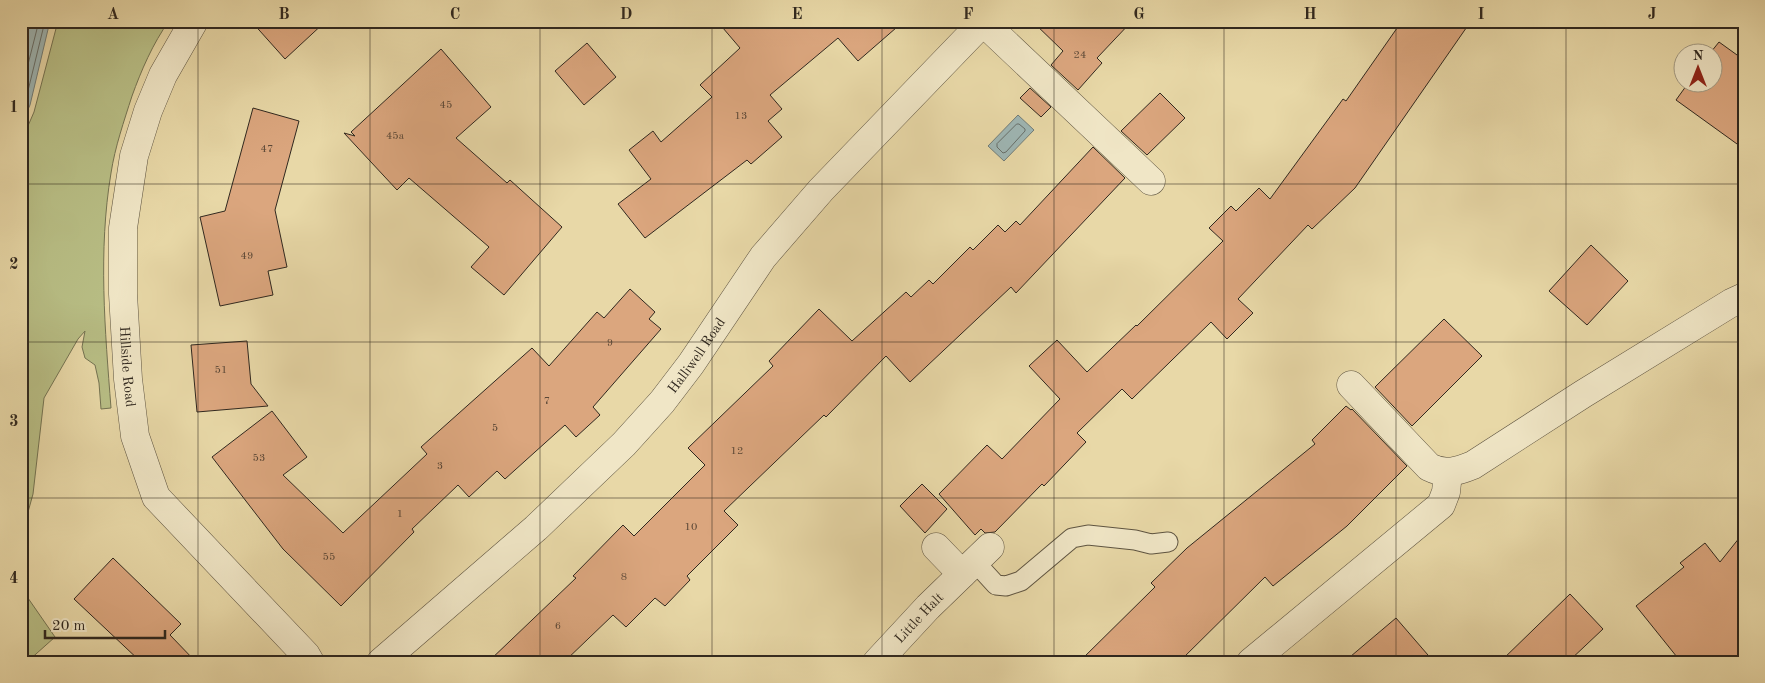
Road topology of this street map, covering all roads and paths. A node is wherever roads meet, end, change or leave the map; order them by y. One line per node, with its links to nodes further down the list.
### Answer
1 (194, 21): 10 (street, Hillside Road)
2 (983, 22): 3 (street); 11 (street, Halliwell Road)
3 (1151, 181)
4 (1744, 298): 6 (street)
5 (1351, 385): 6 (street)
6 (1448, 473): 13 (street)
7 (1168, 542): 9 (lane)
8 (936, 547): 9 (street)
9 (975, 561): 12 (street, Little Halt)
10 (310, 662)
11 (381, 662)
12 (877, 662)
13 (1251, 662)

